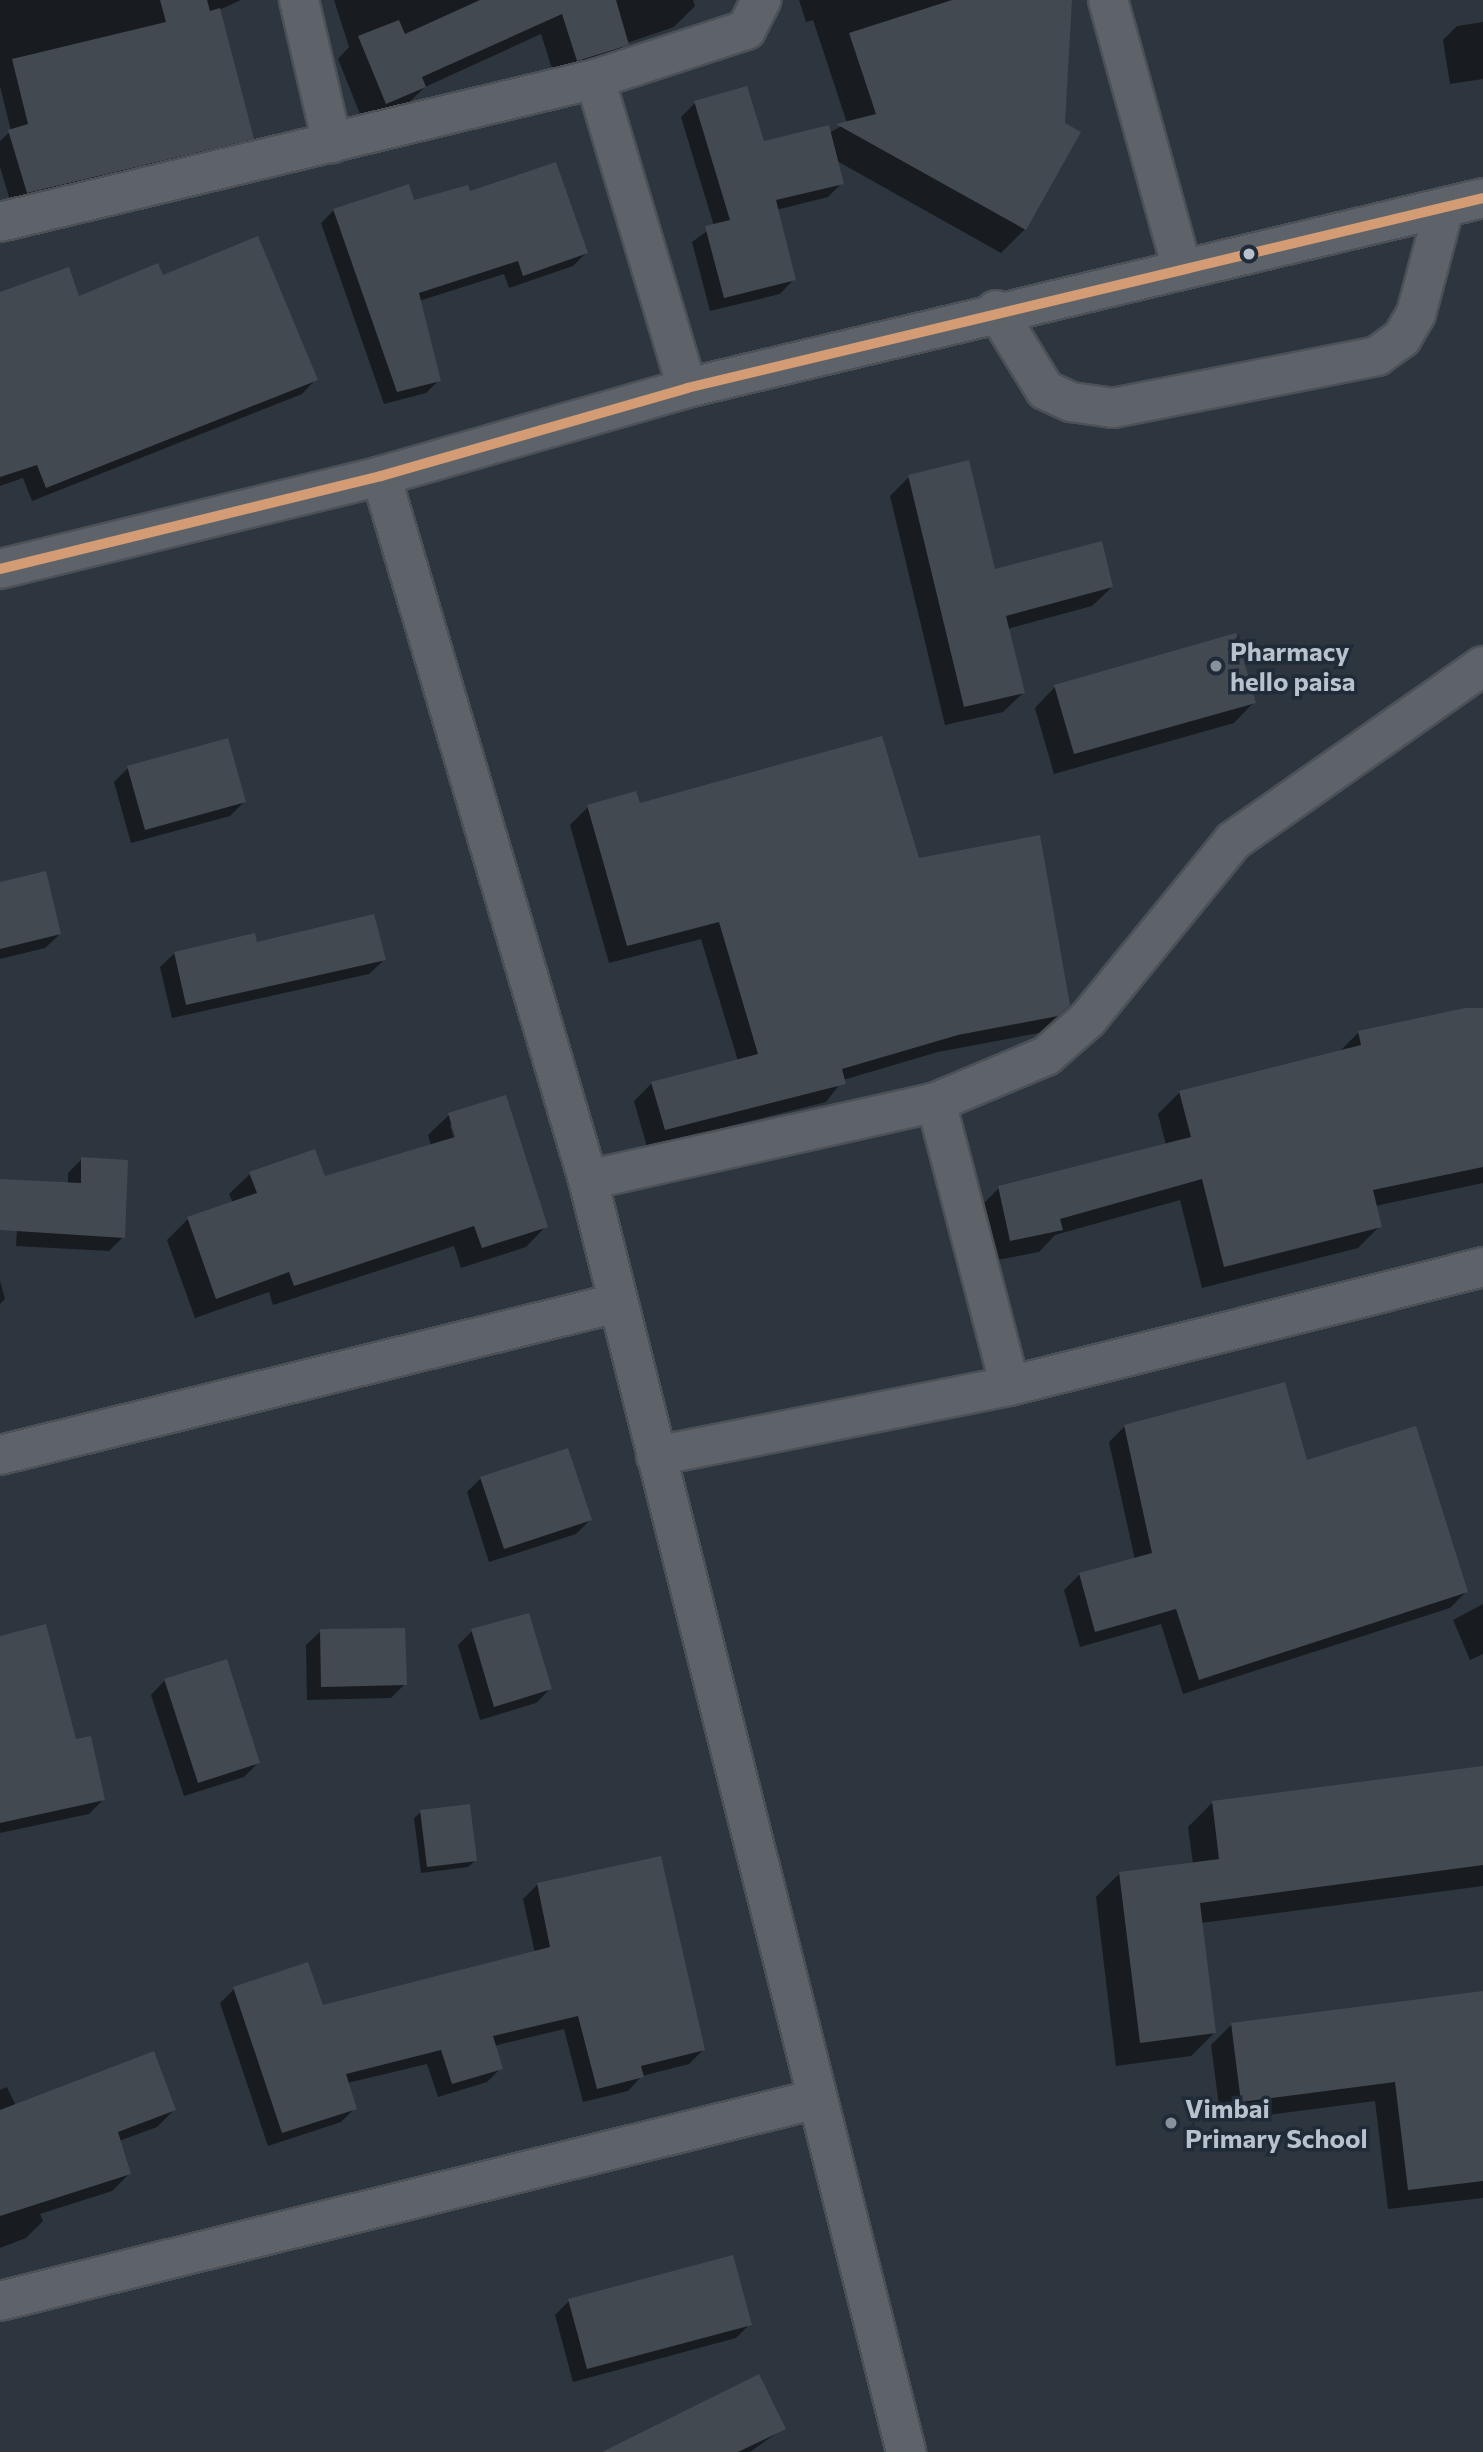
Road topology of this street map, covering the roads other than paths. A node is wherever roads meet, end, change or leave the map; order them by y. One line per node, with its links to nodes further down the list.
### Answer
1 (299, 0): 5 (street)
2 (761, 0): 4 (street)
3 (1108, 0): 9 (street)
4 (595, 79): 5 (street); 11 (street)
5 (331, 143): 8 (street)
6 (1483, 198): 7 (street)
7 (1444, 208): 9 (street); 10 (street)
8 (0, 222)
9 (1182, 268): 10 (street)
10 (996, 310): 11 (street)
11 (687, 388): 12 (street)
12 (381, 476): 13 (street); 16 (street)
13 (0, 569)
14 (1483, 666): 15 (street)
15 (936, 1102): 16 (street); 19 (street)
16 (588, 1180): 18 (street)
17 (1483, 1267): 19 (street)
18 (617, 1303): 20 (street); 21 (street)
19 (1010, 1387): 21 (street)
20 (0, 1455)
21 (656, 1456): 22 (street)
22 (813, 2100): 23 (street); 24 (street)
23 (0, 2301)
24 (906, 2452)

